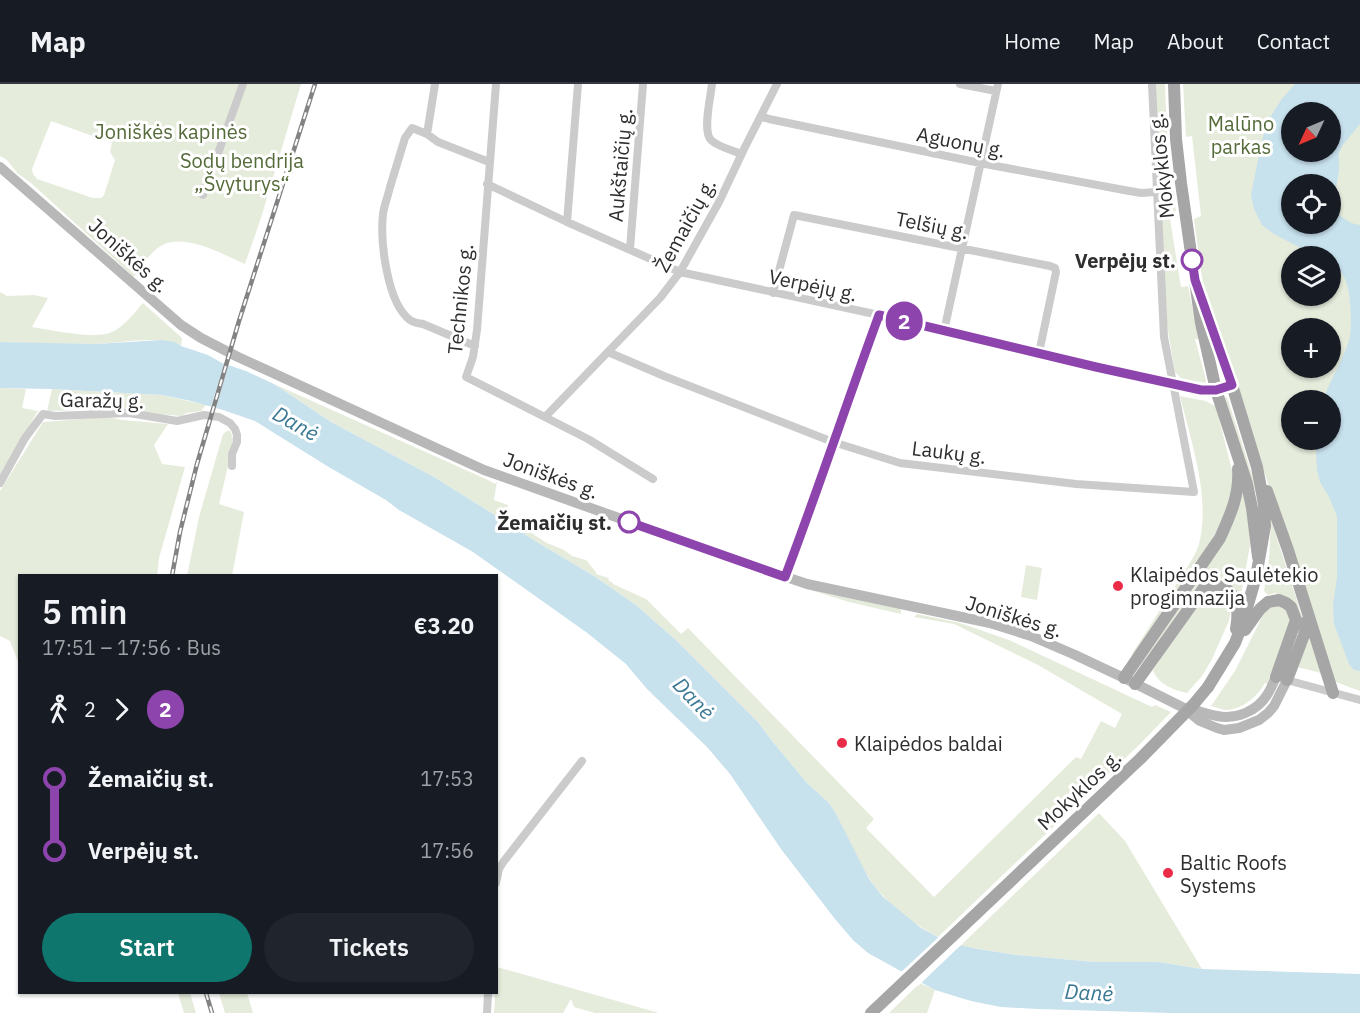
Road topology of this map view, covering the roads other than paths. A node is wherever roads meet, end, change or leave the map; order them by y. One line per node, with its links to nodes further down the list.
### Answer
1 (243, 84): 20 (street)
2 (435, 84): 13 (street)
3 (496, 84): 15 (street, Technikos g.)
4 (578, 84): 21 (street)
5 (643, 84): 23 (street, Aukštaičių g.)
6 (712, 84): 14 (street)
7 (777, 84): 12 (street, Žemaičių g.)
8 (960, 84): 11 (street)
9 (1152, 84): 19 (street)
10 (1174, 84): 25 (main road, Mokyklos g.)
11 (997, 87): 16 (street)
12 (760, 116): 14 (street, Žemaičių g.); 16 (street, Aguonų g.)
13 (427, 134): 15 (street); 29 (street)
14 (741, 154): 24 (street, Žemaičių g.)
15 (489, 162): 18 (street, Technikos g.)
16 (980, 163): 19 (street, Aguonų g.); 22 (street)
17 (0, 167): 43 (main road, Joniškės g.)
18 (488, 184): 21 (street, Verpėjų g.); 29 (street, Technikos g.)
19 (1156, 192): 32 (street)
20 (203, 195)
21 (567, 222): 23 (street, Verpėjų g.)
22 (963, 248): 26 (street, Telšių g.); 28 (street); 31 (street, Telšių g.)
23 (630, 249): 24 (street, Verpėjų g.)
24 (680, 272): 26 (street, Verpėjų g.); 30 (street, Žemaičių g.)
25 (1195, 280): 33 (main road, Mokyklos g.); 34 (main road, Mokyklos g.)
26 (773, 293): 27 (street, Verpėjų g.)
27 (879, 315): 28 (street, Verpėjų g.); 36 (street)
28 (944, 331): 31 (street, Verpėjų g.)
29 (475, 346): 35 (street, Technikos g.)
30 (608, 352): 35 (street, Žemaičių g.); 36 (street, Laukų g.)
31 (1039, 353): 32 (street, Verpėjų g.)
32 (1173, 383): 34 (street, Verpėjų g.); 36 (street, Laukų g.)
33 (1232, 385): 34 (main road); 39 (main road, Mokyklos g.)
34 (1216, 390): 37 (main road, Mokyklos g.)
35 (546, 416): 40 (street, Technikos g.)
36 (833, 442): 43 (street)
37 (1238, 456): 42 (main road, Mokyklos g.); 47 (main road)
38 (232, 466): 41 (street, Garažų g.)
39 (1257, 466): 42 (main road, Mokyklos g.); 44 (main road)
40 (652, 479)
41 (0, 483)
42 (1258, 557): 45 (main road, Mokyklos g.)
43 (785, 577): 47 (main road, Joniškės g.)
44 (1308, 618): 46 (main road); 48 (main road)
45 (1235, 643): 46 (main road); 47 (main road); 54 (main road, Mokyklos g., bridge)
46 (1281, 679): 47 (main road, Joniškės g.); 48 (street)
47 (1130, 681)
48 (1333, 693): 49 (street)
49 (1360, 700)
50 (582, 761): 51 (street)
51 (498, 874)
52 (488, 994): 53 (street)
53 (487, 1013)
54 (871, 1013)

